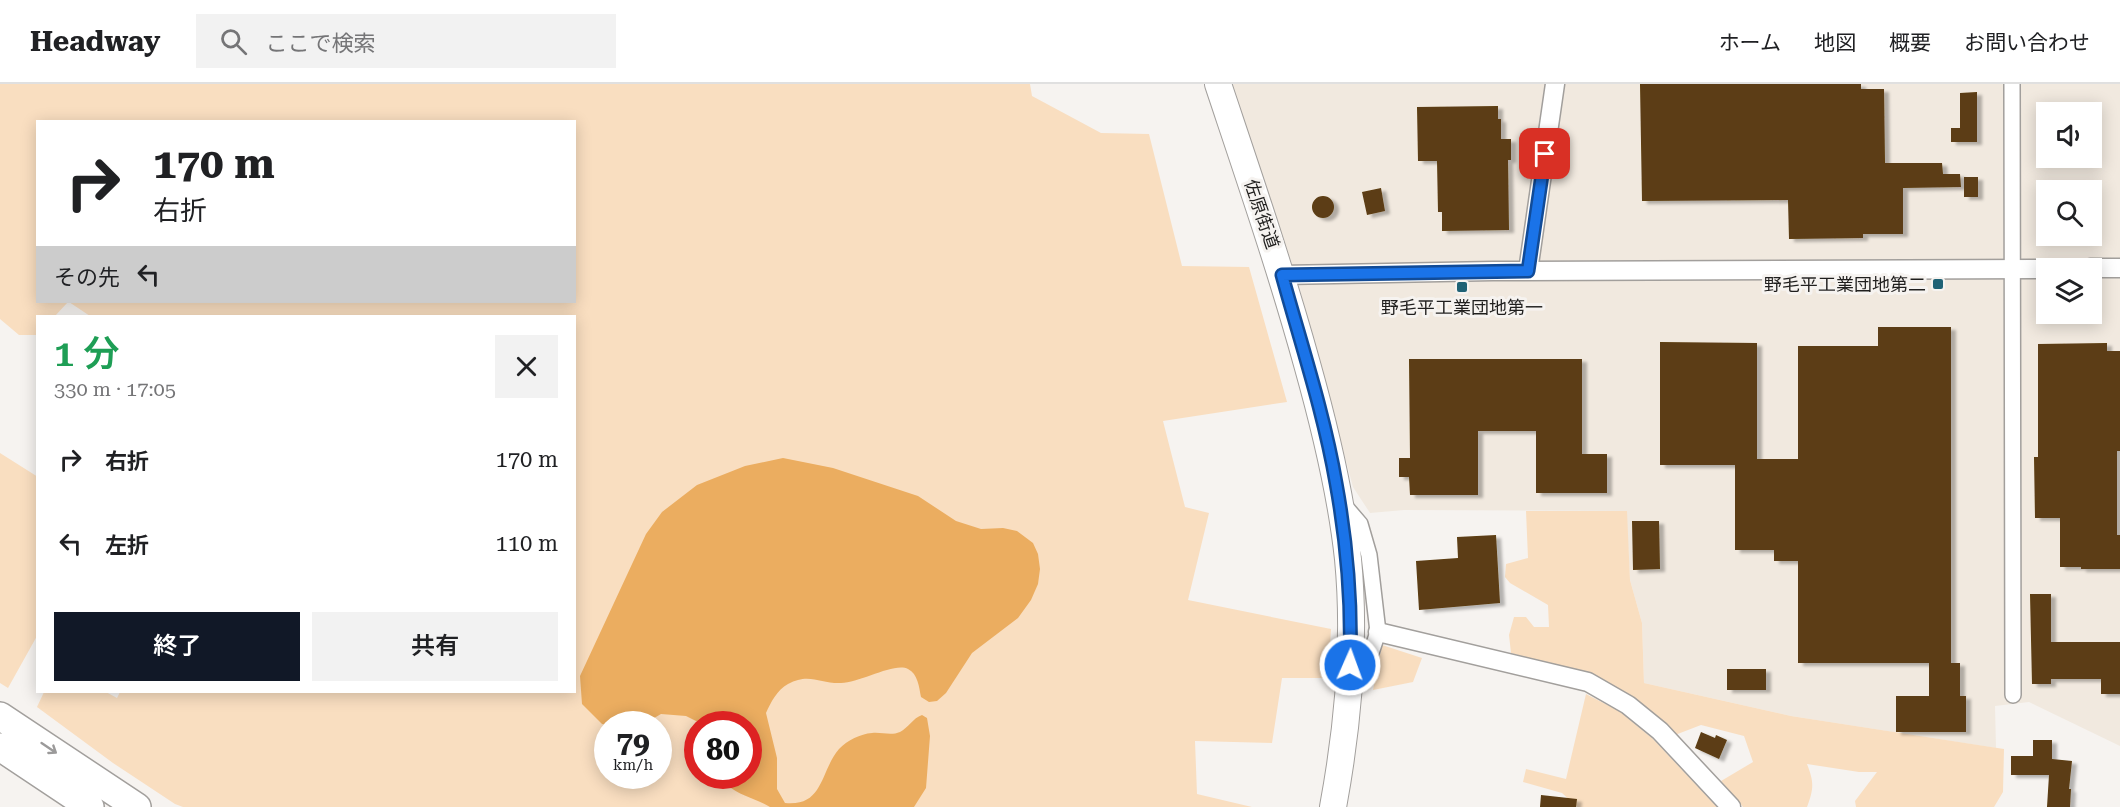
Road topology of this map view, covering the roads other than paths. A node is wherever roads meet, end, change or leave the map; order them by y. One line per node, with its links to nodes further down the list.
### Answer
1 (1218, 84): 9 (highway, 佐原街道)
2 (1555, 84): 8 (street)
3 (2012, 84): 6 (street)
4 (2102, 268): 5 (street)
5 (2120, 268)
6 (2013, 269): 7 (street); 8 (street); 13 (street)
7 (2036, 269)
8 (1528, 271): 9 (street)
9 (1282, 275): 10 (highway, 佐原街道)
10 (1338, 499): 11 (street); 12 (highway, 佐原街道)
11 (1378, 632): 12 (street); 19 (street)
12 (1350, 682): 18 (highway, 佐原街道)
13 (2013, 695)
14 (0, 716): 17 (highway, one-way to 17)
15 (0, 747): 16 (highway)
16 (90, 807)
17 (137, 807)
18 (1333, 807)
19 (1731, 807)

